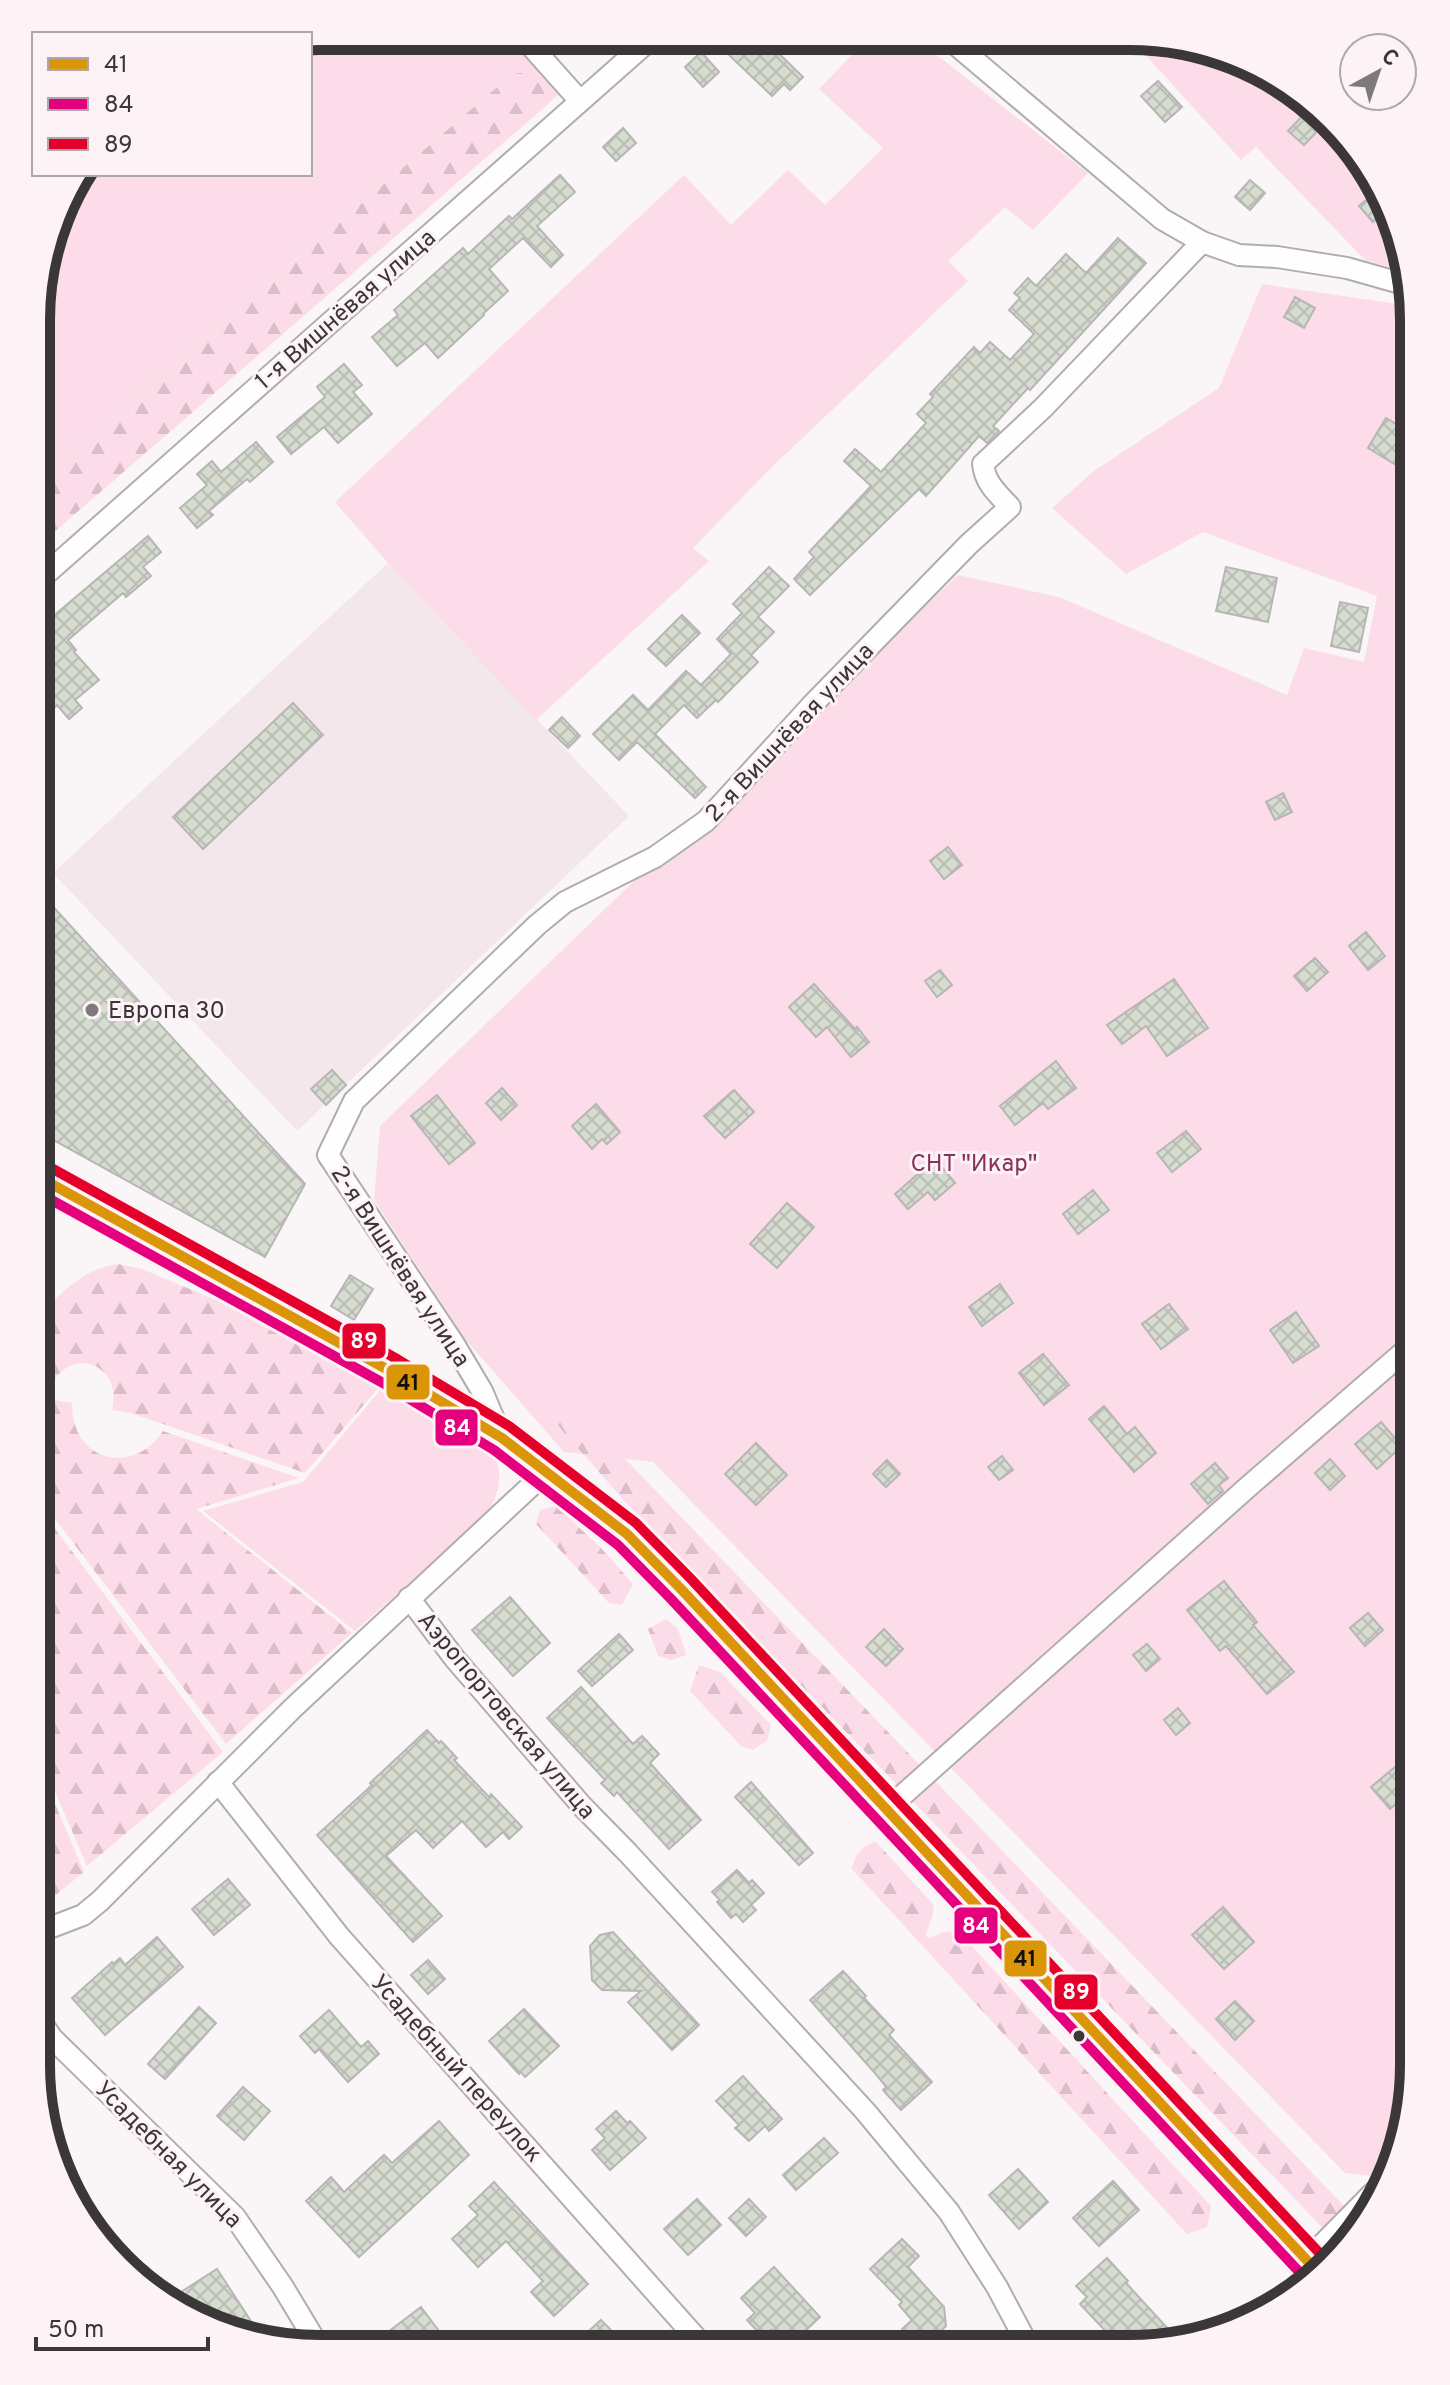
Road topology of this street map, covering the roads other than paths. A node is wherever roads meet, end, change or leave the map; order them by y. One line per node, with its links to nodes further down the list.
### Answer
1 (535, 50): 4 (street)
2 (638, 50): 4 (street, 1-я Вишнёвая улица)
3 (962, 50): 5 (street)
4 (580, 101): 7 (street, 1-я Вишнёвая улица)
5 (1202, 242): 6 (street); 10 (street, 2-я Вишнёвая улица)
6 (1397, 282)
7 (50, 570)
8 (50, 1183): 10 (street)
9 (1399, 1356): 14 (street)
10 (502, 1438): 11 (street)
11 (547, 1471): 12 (street); 14 (street)
12 (409, 1598): 13 (street); 21 (street, Аэропортовская улица)
13 (218, 1782): 15 (street); 20 (street, Усадебный переулок)
14 (886, 1810): 18 (street)
15 (50, 1928)
16 (50, 2035): 19 (street, Усадебная улица)
17 (1354, 2215): 18 (street)
18 (1311, 2264)
19 (312, 2335)
20 (693, 2335)
21 (1023, 2335)

